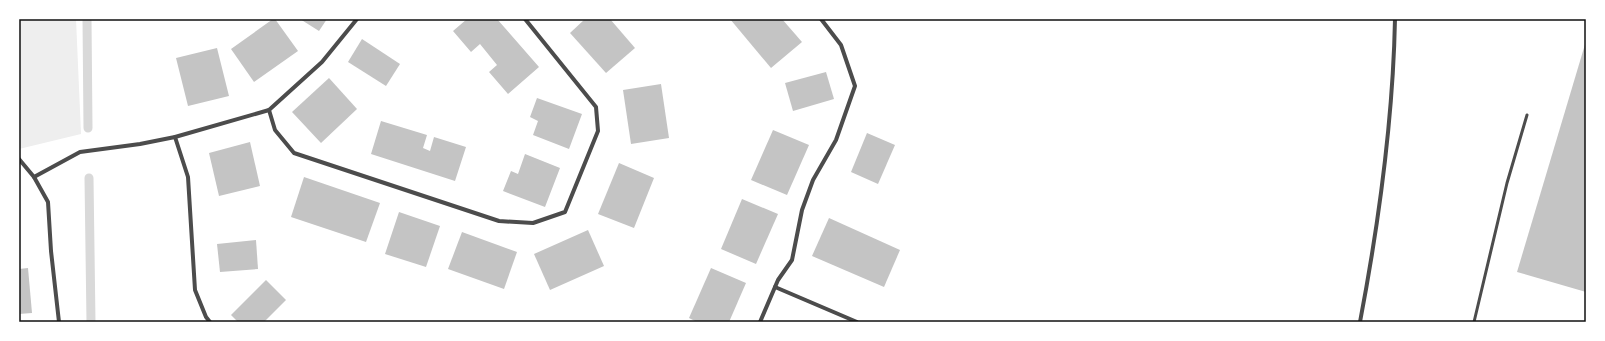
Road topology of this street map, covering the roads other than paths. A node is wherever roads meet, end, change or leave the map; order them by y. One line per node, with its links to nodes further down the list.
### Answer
1 (357, 19): 5 (street)
2 (525, 19): 5 (street)
3 (821, 19): 10 (street)
4 (1395, 19): 15 (street)
5 (269, 110): 7 (street)
6 (1528, 115): 16 (lane)
7 (175, 137): 9 (street); 12 (street)
8 (19, 159): 9 (street)
9 (34, 177): 11 (street)
10 (775, 286): 13 (street); 14 (street)
11 (59, 322)
12 (210, 322)
13 (760, 322)
14 (857, 322)
15 (1360, 322)
16 (1474, 322)

